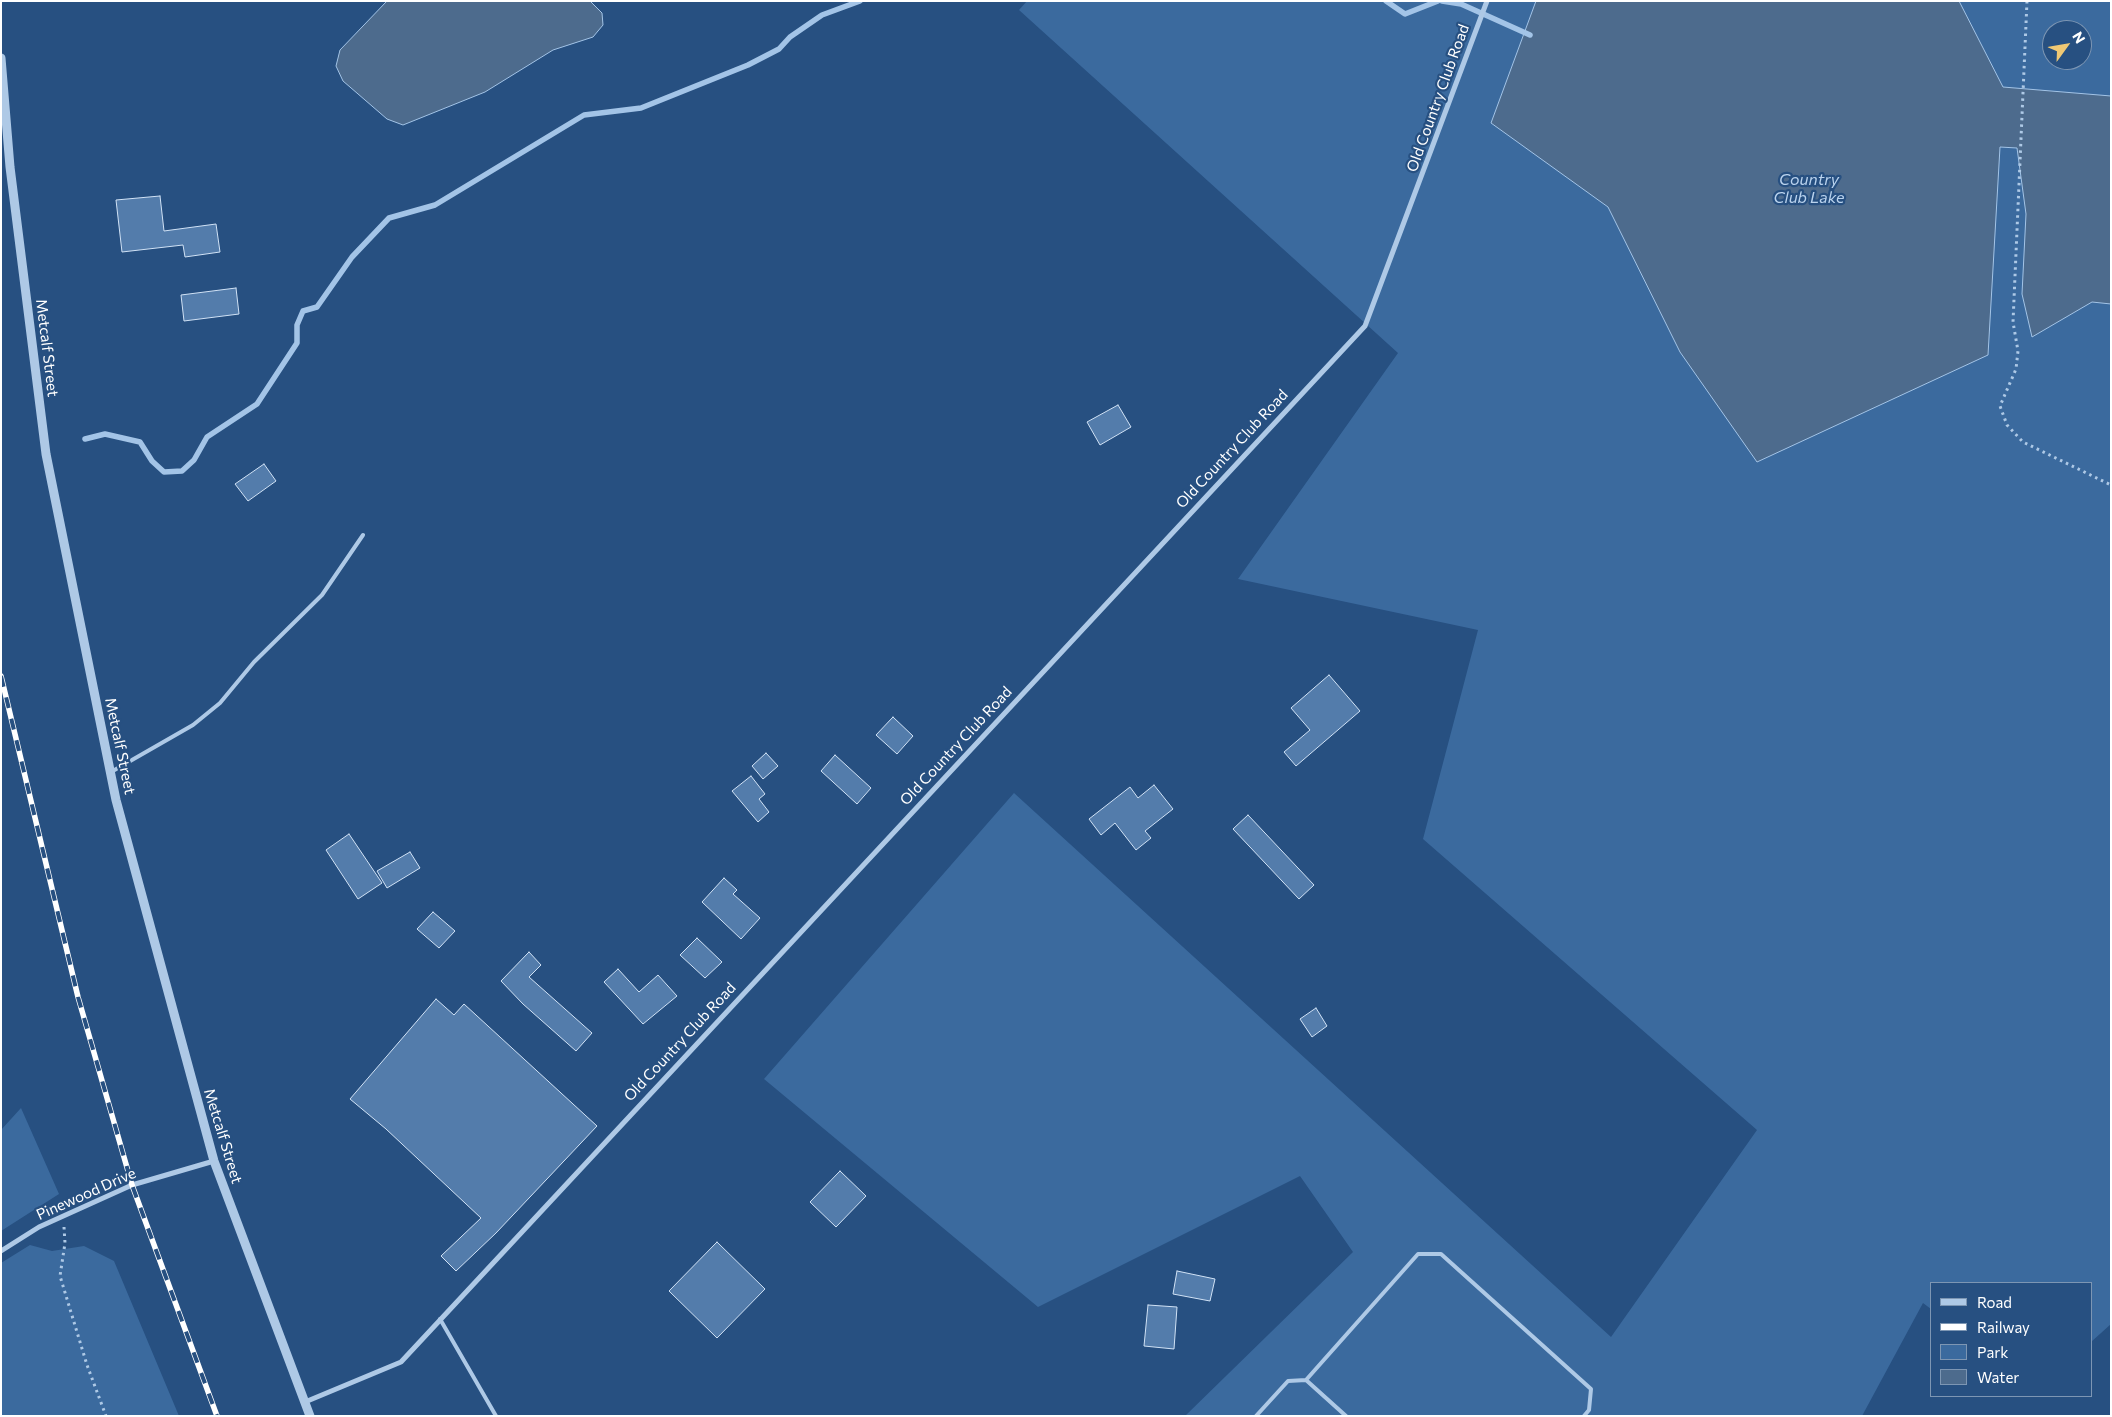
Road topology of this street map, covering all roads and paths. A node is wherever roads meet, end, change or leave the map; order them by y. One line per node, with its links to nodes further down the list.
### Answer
1 (2027, 1): 4 (path)
2 (1487, 2): 10 (street, Old Country Club Road)
3 (1, 58): 6 (street, Metcalf Street)
4 (2111, 485)
5 (363, 535): 6 (lane)
6 (111, 772): 7 (street, Metcalf Street)
7 (214, 1161): 8 (street, Pinewood Drive); 12 (street, Metcalf Street)
8 (63, 1216): 9 (street, Pinewood Drive); 13 (path)
9 (1, 1251)
10 (440, 1319): 12 (street, Old Country Club Road); 15 (lane)
11 (1306, 1380): 16 (lane); 17 (lane); 18 (lane)
12 (305, 1402): 14 (street, Metcalf Street)
13 (106, 1416)
14 (310, 1416)
15 (496, 1416)
16 (1256, 1416)
17 (1346, 1416)
18 (1584, 1416)

